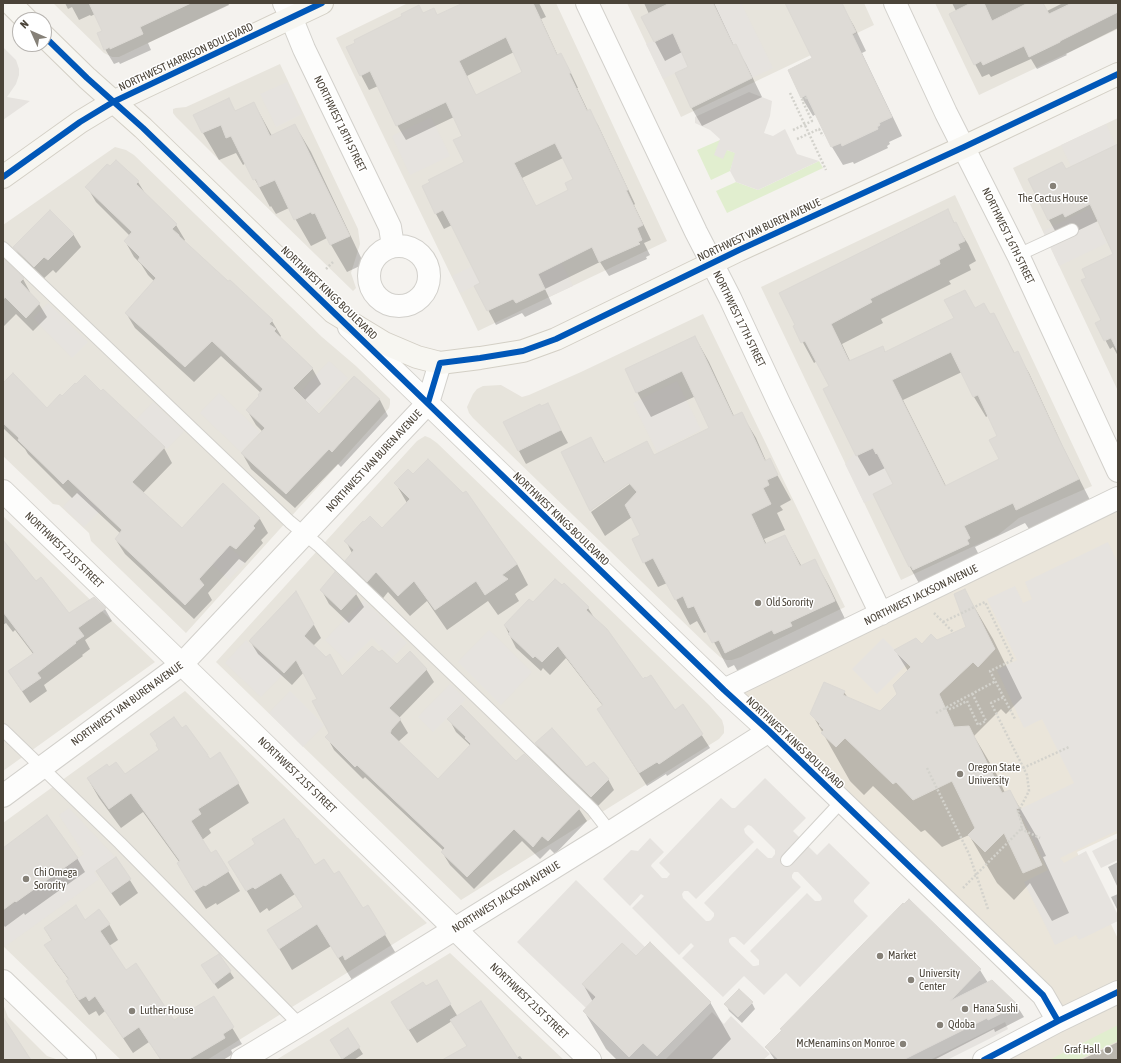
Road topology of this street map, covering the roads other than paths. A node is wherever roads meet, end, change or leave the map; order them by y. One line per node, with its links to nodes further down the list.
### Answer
1 (10, 3): 6 (main road)
2 (322, 3): 5 (main road, NORTHWEST HARRISON BOULEVARD)
3 (587, 3): 16 (street, NORTHWEST 17TH STREET)
4 (895, 3): 10 (street, NORTHWEST 16TH STREET)
5 (288, 10): 9 (main road, NORTHWEST HARRISON BOULEVARD); 13 (street, NORTHWEST 18TH STREET)
6 (19, 12)
7 (52, 44): 9 (main road, NORTHWEST KINGS BOULEVARD)
8 (1118, 74): 10 (main road, NORTHWEST VAN BUREN AVENUE)
9 (113, 102): 11 (main road, NORTHWEST HARRISON BOULEVARD); 17 (main road, NORTHWEST KINGS BOULEVARD)
10 (964, 147): 15 (street, NORTHWEST 16TH STREET); 16 (main road, NORTHWEST VAN BUREN AVENUE)
11 (3, 176)
12 (1072, 230): 15 (lane)
13 (393, 246)
14 (3, 248): 23 (lane)
15 (1018, 255): 20 (street, NORTHWEST 16TH STREET)
16 (712, 263): 18 (main road, NORTHWEST VAN BUREN AVENUE); 24 (street, NORTHWEST 17TH STREET)
17 (334, 312): 18 (main road, NORTHWEST KINGS BOULEVARD); 19 (street, NORTHWEST KINGS BOULEVARD)
18 (440, 363): 19 (street, NORTHWEST VAN BUREN AVENUE)
19 (428, 403): 23 (street, NORTHWEST VAN BUREN AVENUE); 26 (street, NORTHWEST KINGS BOULEVARD)
20 (1118, 471)
21 (3, 491): 25 (street, NORTHWEST 21ST STREET)
22 (1118, 498): 24 (street, NORTHWEST JACKSON AVENUE)
23 (305, 534): 25 (street, NORTHWEST VAN BUREN AVENUE); 32 (lane)
24 (880, 614): 26 (street, NORTHWEST JACKSON AVENUE)
25 (182, 664): 29 (street, NORTHWEST VAN BUREN AVENUE); 34 (street, NORTHWEST 21ST STREET)
26 (724, 690): 28 (street, NORTHWEST KINGS BOULEVARD)
27 (3, 730): 29 (lane)
28 (769, 731): 31 (street, NORTHWEST KINGS BOULEVARD); 32 (street, NORTHWEST JACKSON AVENUE)
29 (42, 767): 30 (street, NORTHWEST VAN BUREN AVENUE); 38 (lane)
30 (3, 796)
31 (842, 801): 33 (lane); 37 (street, NORTHWEST KINGS BOULEVARD)
32 (610, 832): 34 (street, NORTHWEST JACKSON AVENUE)
33 (787, 860)
34 (455, 929): 38 (street, NORTHWEST JACKSON AVENUE); 41 (street, NORTHWEST 21ST STREET)
35 (3, 981): 39 (street)
36 (1118, 992): 37 (street)
37 (1058, 1021): 42 (street)
38 (300, 1025): 40 (street, NORTHWEST JACKSON AVENUE)
39 (85, 1060)
40 (242, 1060)
41 (590, 1060)
42 (984, 1060)

